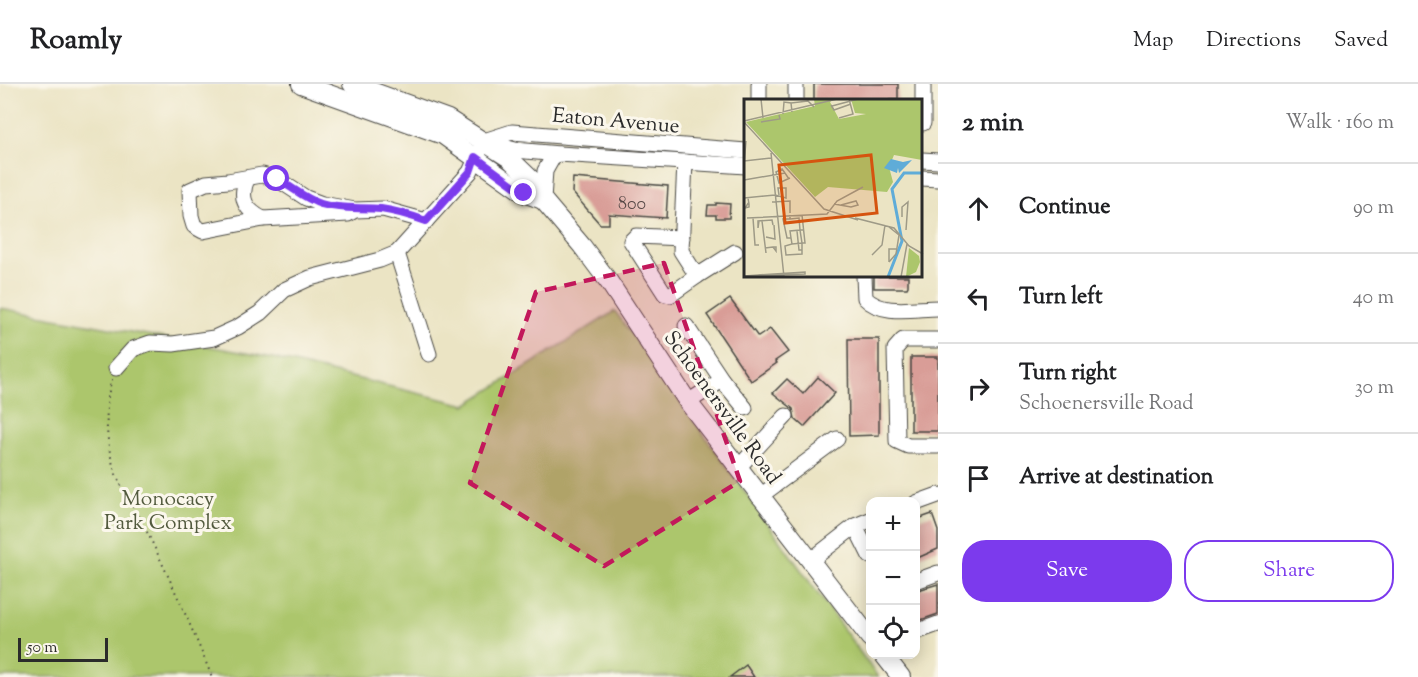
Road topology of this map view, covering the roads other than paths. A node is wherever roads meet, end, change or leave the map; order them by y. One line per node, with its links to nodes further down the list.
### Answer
1 (301, 84): 5 (main road, Schoenersville Road)
2 (352, 84): 6 (main road, Schoenersville Road)
3 (923, 84): 4 (street)
4 (928, 123)
5 (443, 135): 6 (street, Eaton Avenue); 9 (main road, Schoenersville Road)
6 (484, 141): 7 (street, Eaton Avenue); 8 (street, Eaton Avenue); 9 (street); 15 (main road, Schoenersville Road)
7 (744, 151)
8 (559, 154): 12 (street, Eaton Avenue); 15 (street)
9 (475, 157): 15 (main road, Schoenersville Road); 18 (street)
10 (923, 160): 11 (street)
11 (938, 161)
12 (686, 162): 13 (street, Eaton Avenue); 19 (street)
13 (744, 166)
14 (247, 179): 16 (street); 17 (street); 17 (street)
15 (543, 200): 30 (main road, Schoenersville Road)
16 (355, 210): 17 (street); 18 (street)
17 (263, 219)
18 (426, 221): 21 (street)
19 (682, 238): 22 (street); 22 (street)
20 (735, 252): 22 (street)
21 (397, 253): 27 (street); 28 (street)
22 (697, 276)
23 (864, 278): 24 (street)
24 (935, 308)
25 (686, 326): 29 (street)
26 (938, 340): 34 (street)
27 (429, 354)
28 (116, 368)
29 (722, 380): 30 (street); 31 (street)
30 (688, 402): 35 (main road, Schoenersville Road)
31 (745, 408)
32 (786, 416): 35 (street)
33 (837, 439): 37 (street)
34 (938, 446)
35 (738, 468): 37 (main road, Schoenersville Road)
36 (938, 495): 38 (street)
37 (759, 497): 42 (main road, Schoenersville Road)
38 (920, 501)
39 (866, 522): 40 (street)
40 (855, 526): 41 (street); 42 (street)
41 (868, 551)
42 (810, 561): 47 (main road, Schoenersville Road)
43 (938, 573): 44 (street)
44 (920, 579)
45 (938, 624): 46 (street)
46 (920, 630)
47 (866, 633)
48 (887, 659): 49 (main road)
49 (901, 677)

